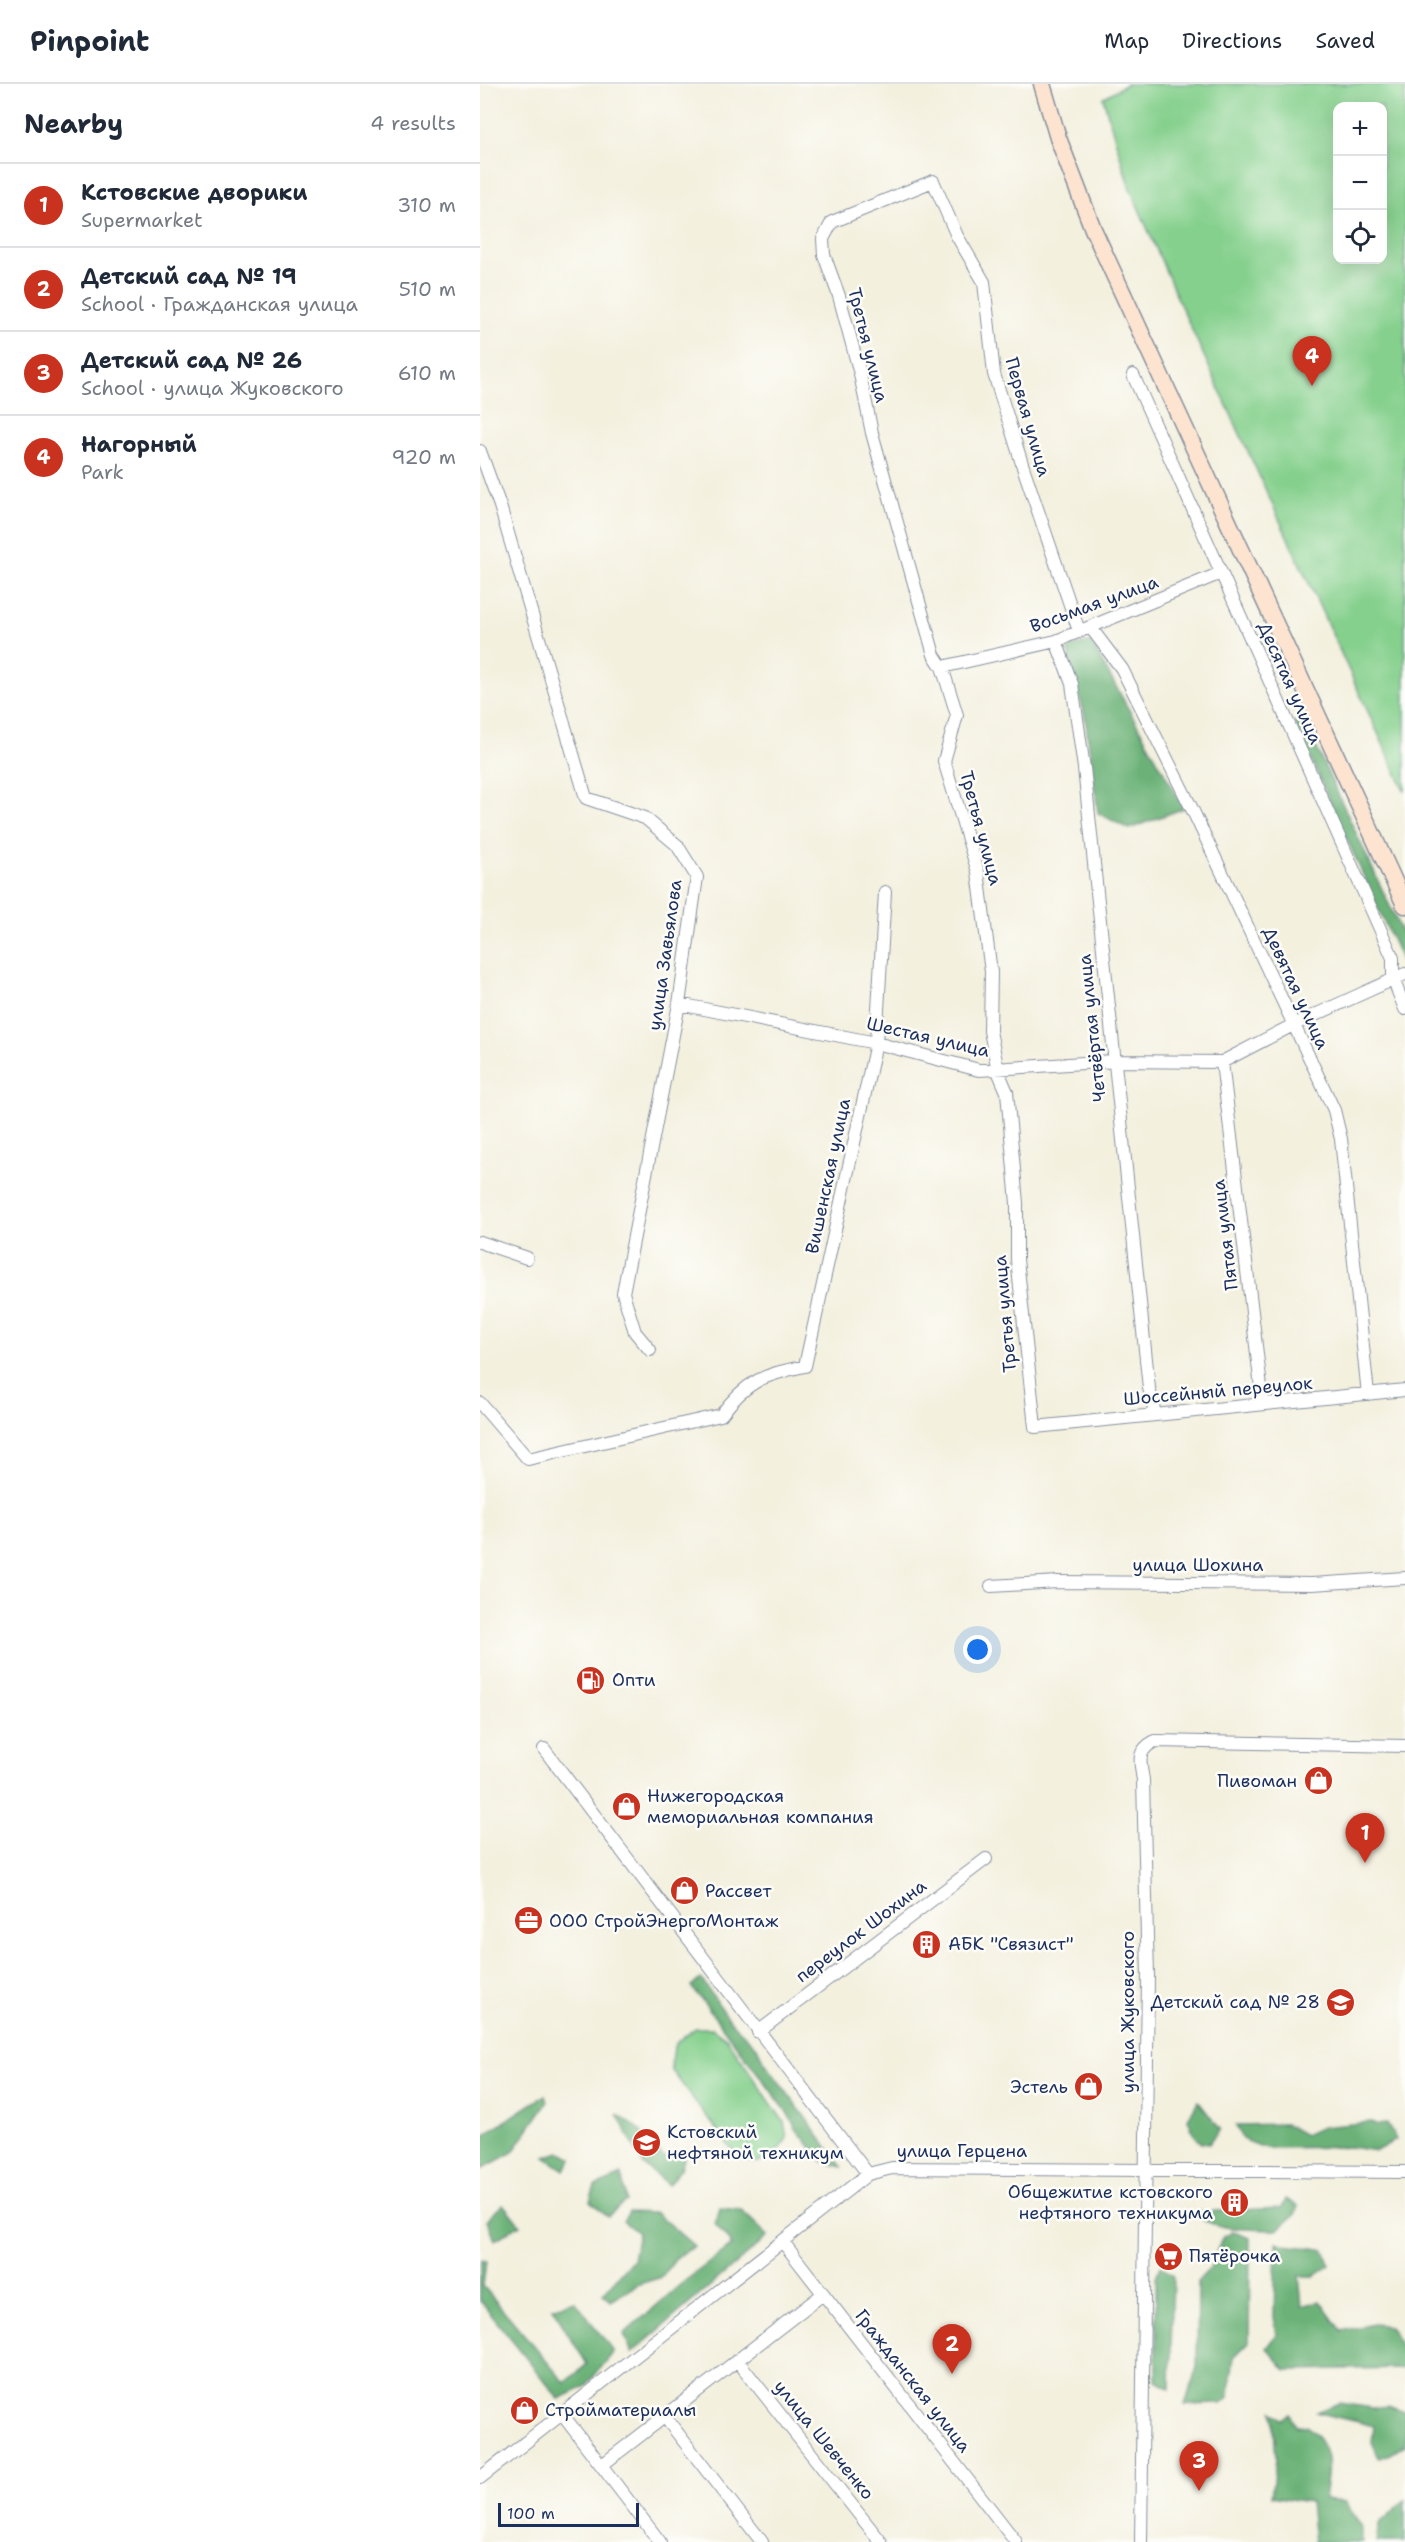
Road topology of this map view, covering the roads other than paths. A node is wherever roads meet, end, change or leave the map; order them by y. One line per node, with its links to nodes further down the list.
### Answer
1 (1042, 84): 10 (main road)
2 (933, 181): 6 (street, Первая улица); 8 (street, Третья улица)
3 (1133, 375): 5 (street, Десятая улица)
4 (480, 451): 13 (street, улица Завьялова)
5 (1221, 573): 6 (street, Восьмая улица); 12 (street, Десятая улица)
6 (1085, 629): 7 (street, Восьмая улица); 15 (street, Девятая улица)
7 (1056, 641): 8 (street, Восьмая улица); 17 (street, Четвёртая улица)
8 (942, 667): 19 (street, Третья улица)
9 (885, 892): 16 (street, Вишенская улица)
10 (1405, 905)
11 (1405, 974): 12 (street, Шестая улица)
12 (1393, 979): 14 (street, Десятая улица); 15 (street, Шестая улица)
13 (679, 1004): 16 (street, Шестая улица); 22 (street, улица Завьялова)
14 (1405, 1008)
15 (1293, 1025): 18 (street, Шестая улица); 24 (street, Девятая улица)
16 (876, 1043): 19 (street, Шестая улица); 25 (street, Вишенская улица)
17 (1113, 1061): 18 (street, Шестая улица); 19 (street, Шестая улица); 27 (street, Четвёртая улица)
18 (1222, 1062): 26 (street, Пятая улица)
19 (998, 1071): 28 (street, Третья улица)
20 (480, 1242): 21 (street)
21 (527, 1258)
22 (650, 1350)
23 (1405, 1390): 24 (street, Шоссейный переулок)
24 (1368, 1395): 26 (street, Шоссейный переулок)
25 (480, 1402)
26 (1263, 1404): 27 (street, Шоссейный переулок)
27 (1155, 1414): 28 (street, Шоссейный переулок)
28 (1035, 1427)
29 (1405, 1578): 30 (street, улица Шохина)
30 (991, 1586)
31 (1405, 1746): 35 (street, улица Жуковского)
32 (544, 1749): 34 (street)
33 (986, 1859): 34 (street, переулок Шохина)
34 (758, 2032): 37 (street)
35 (1144, 2171): 36 (street, улица Герцена); 37 (street, улица Герцена); 49 (street, улица Жуковского)
36 (1405, 2172)
37 (868, 2174): 38 (street, улица Герцена)
38 (783, 2242): 39 (street, Гражданская улица); 41 (street, улица Герцена)
39 (823, 2294): 40 (street); 48 (street, Гражданская улица)
40 (737, 2360): 42 (street); 47 (street, улица Шевченко)
41 (562, 2414): 43 (street); 44 (street, улица Герцена)
42 (664, 2416): 43 (street); 46 (street)
43 (602, 2465): 45 (street)
44 (480, 2478)
45 (660, 2542)
46 (762, 2542)
47 (881, 2542)
48 (1016, 2542)
49 (1141, 2542)

